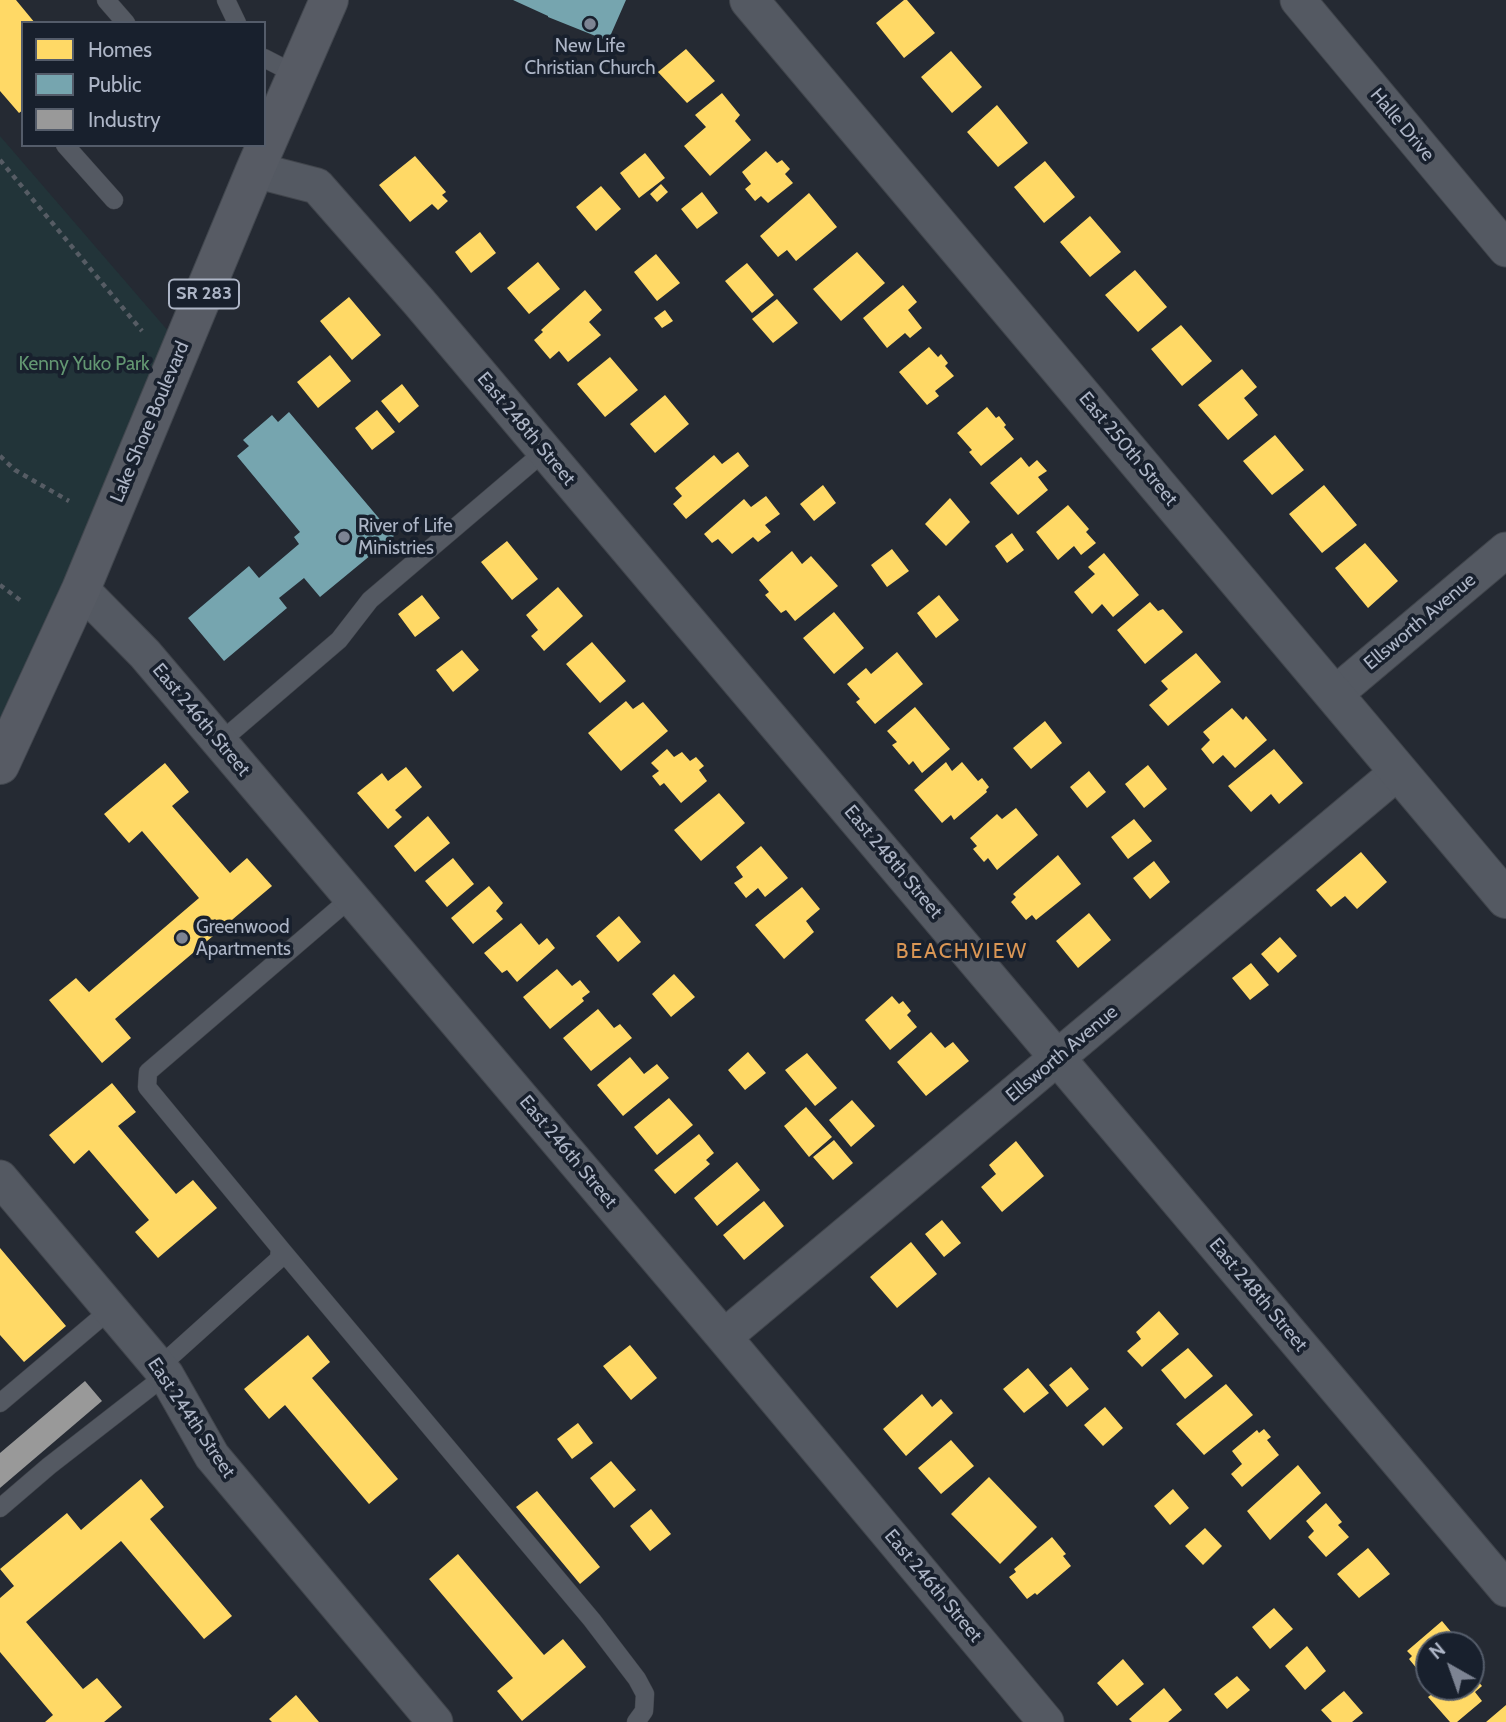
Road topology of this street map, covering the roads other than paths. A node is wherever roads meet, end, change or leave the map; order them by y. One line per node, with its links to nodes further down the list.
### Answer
1 (106, 0): 6 (lane)
2 (226, 0): 7 (lane)
3 (330, 0): 8 (main road, Lake Shore Boulevard / SR 283)
4 (749, 0): 18 (street, East 250th Street)
5 (1298, 0): 14 (street, Halle Drive)
6 (124, 21)
7 (236, 21)
8 (281, 66): 9 (main road, Lake Shore Boulevard / SR 283)
9 (266, 126)
10 (67, 147): 13 (lane)
11 (261, 147): 12 (main road, Lake Shore Boulevard / SR 283)
12 (255, 170): 15 (street, East 248th Street); 17 (main road, Lake Shore Boulevard / SR 283)
13 (114, 200)
14 (1506, 249)
15 (545, 451): 19 (lane); 24 (street, East 248th Street)
16 (1506, 550): 18 (street, Ellsworth Avenue)
17 (81, 589): 19 (street, East 246th Street); 20 (main road, Lake Shore Boulevard / SR 283)
18 (1335, 694): 21 (street, East 250th Street)
19 (220, 742): 22 (street, East 246th Street)
20 (2, 754)
21 (1399, 771): 23 (street, East 250th Street); 24 (street, Ellsworth Avenue)
22 (352, 897): 26 (lane); 28 (street, East 246th Street)
23 (1506, 899)
24 (1058, 1057): 28 (street, Ellsworth Avenue); 32 (street, East 248th Street)
25 (0, 1178): 27 (street, East 244th Street)
26 (280, 1248): 29 (lane); 34 (lane)
27 (111, 1309): 29 (street, East 244th Street); 30 (lane)
28 (724, 1337): 35 (street, East 246th Street)
29 (162, 1371): 31 (lane); 33 (street, East 244th Street)
30 (0, 1403)
31 (0, 1508)
32 (1506, 1589)
33 (435, 1722)
34 (636, 1722)
35 (1046, 1722)

